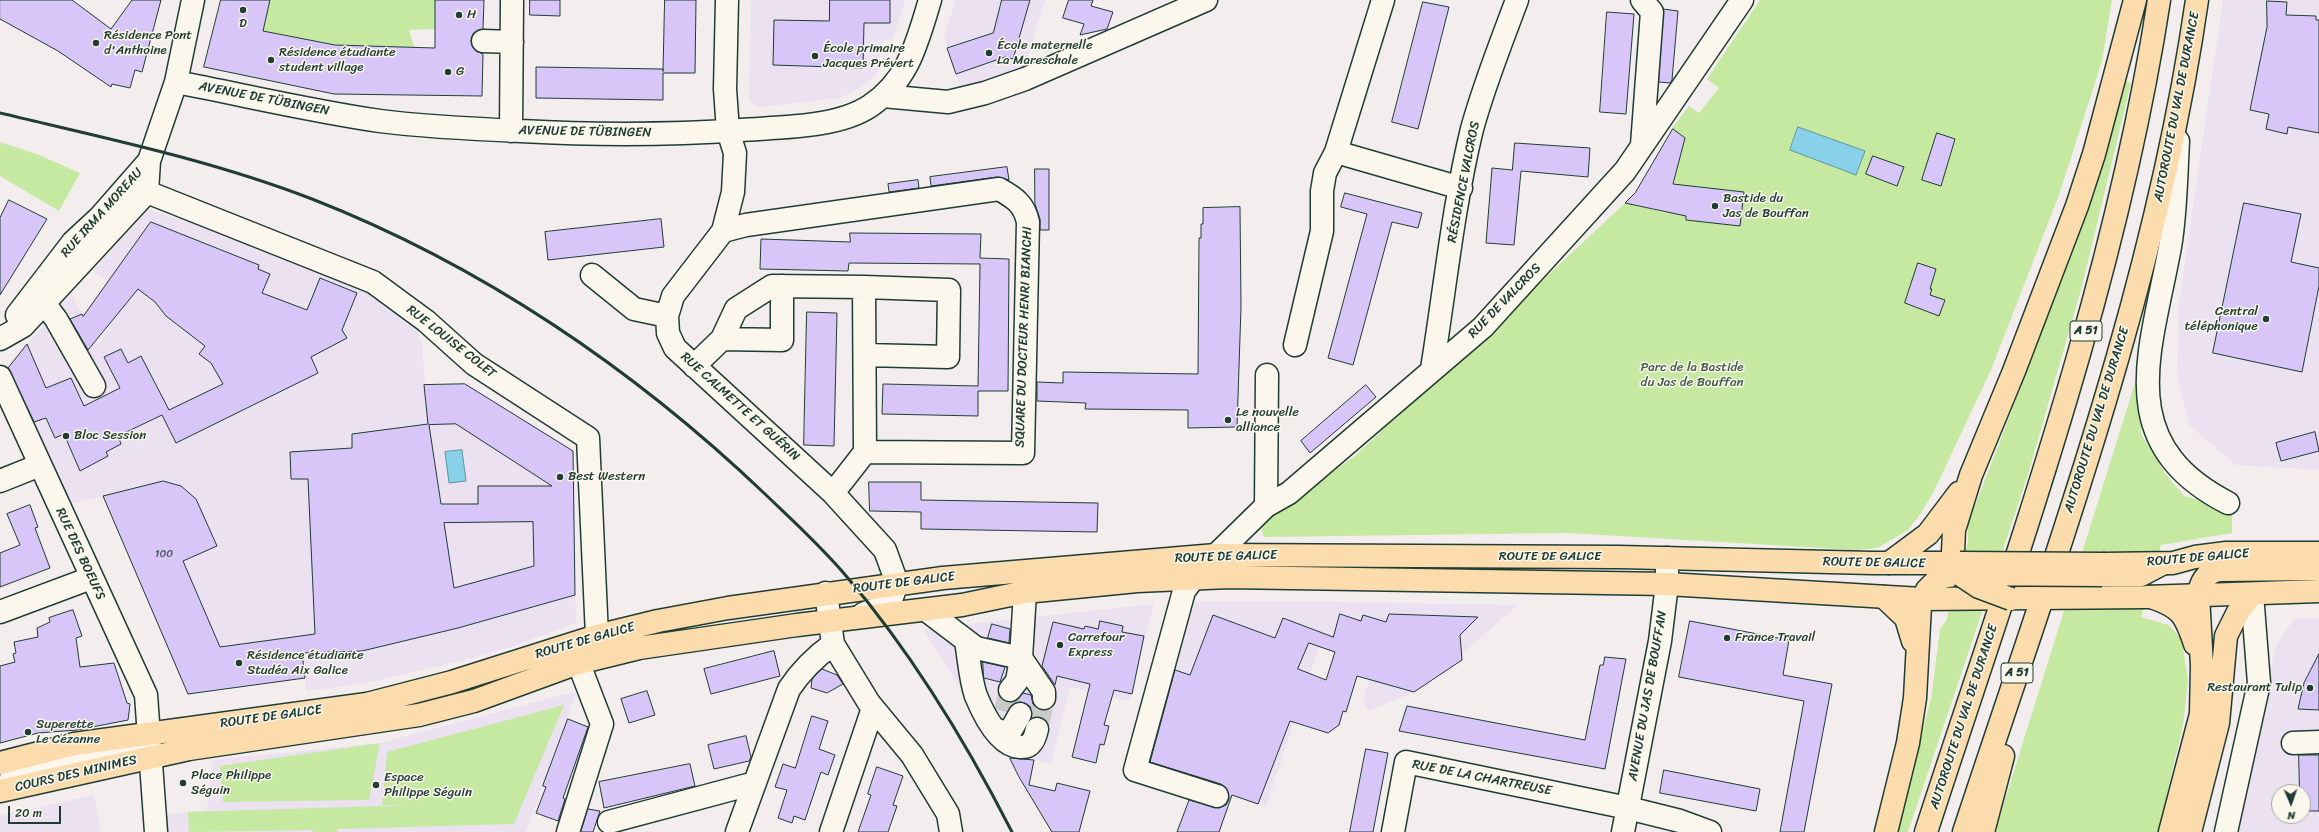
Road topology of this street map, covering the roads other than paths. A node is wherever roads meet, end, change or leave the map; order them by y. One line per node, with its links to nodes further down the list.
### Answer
1 (193, 0): 15 (street)
2 (512, 0): 14 (street)
3 (727, 0): 19 (street, RUE CALMETTE ET GUÉRIN)
4 (930, 0): 16 (street, AVENUE DE TÜBINGEN)
5 (1206, 0): 16 (street)
6 (1383, 0): 21 (street)
7 (1517, 0): 23 (street, RÉSIDENCE VALCROS)
8 (1642, 0): 20 (street)
9 (1742, 0): 20 (street, RUE DE VALCROS)
10 (2135, 0): 43 (main road)
11 (2159, 0): 105 (main road, AUTOROUTE DU VAL DE DURANCE / A 51)
12 (2197, 0): 17 (main road, AUTOROUTE DU VAL DE DURANCE / A 51)
13 (483, 41): 14 (street)
14 (518, 47): 18 (street)
15 (176, 82): 18 (street, AVENUE DE TÜBINGEN); 22 (street)
16 (883, 96): 19 (street, AVENUE DE TÜBINGEN)
17 (2181, 97): 46 (street); 48 (main road, AUTOROUTE DU VAL DE DURANCE / A 51)
18 (511, 131): 19 (street, AVENUE DE TÜBINGEN)
19 (728, 131): 25 (street, RUE CALMETTE ET GUÉRIN)
20 (1647, 138): 37 (street, RUE DE VALCROS)
21 (1336, 152): 23 (street); 34 (street)
22 (149, 161): 24 (street, RUE IRMA MOREAU); 31 (street, RUE IRMA MOREAU)
23 (1461, 188): 37 (street, RÉSIDENCE VALCROS)
24 (147, 192): 29 (street, RUE IRMA MOREAU); 72 (street, RUE LOUISE COLET)
25 (724, 231): 30 (street, RUE CALMETTE ET GUÉRIN); 41 (street, SQUARE DU DOCTEUR HENRI BIANCHI)
26 (592, 275): 30 (street)
27 (782, 286): 28 (street); 33 (street); 33 (street)
28 (864, 287): 35 (street); 35 (street)
29 (44, 303): 31 (street, RUE IRMA MOREAU); 40 (street)
30 (667, 316): 36 (street, RUE CALMETTE ET GUÉRIN)
31 (18, 327): 32 (street, RUE IRMA MOREAU)
32 (0, 339)
33 (722, 339): 36 (street)
34 (1295, 345)
35 (865, 355): 41 (street)
36 (694, 366): 45 (street, RUE CALMETTE ET GUÉRIN)
37 (1432, 369): 47 (street, RUE DE VALCROS)
38 (1267, 375): 47 (street)
39 (0, 377): 42 (street, RUE DES BOEUFS)
40 (94, 386)
41 (865, 452): 45 (street)
42 (40, 465): 44 (street); 55 (street, RUE DES BOEUFS)
43 (1971, 475): 52 (main road); 53 (main road)
44 (0, 481)
45 (836, 489): 58 (street, RUE CALMETTE ET GUÉRIN)
46 (2228, 503)
47 (1266, 506): 50 (street, RUE DE VALCROS)
48 (2069, 513): 106 (main road, AUTOROUTE DU VAL DE DURANCE / A 51); 107 (main road)
49 (2319, 552): 53 (main road, ROUTE DE GALICE, bridge)
50 (1216, 555): 51 (main road, ROUTE DE GALICE); 56 (street); 58 (main road, ROUTE DE GALICE)
51 (1667, 558): 52 (main road, ROUTE DE GALICE); 59 (street, AVENUE DU JAS DE BOUFFAN)
52 (1889, 563): 53 (main road, ROUTE DE GALICE)
53 (1959, 567): 67 (main road); 68 (main road, bridge)
54 (2319, 569): 64 (main road)
55 (91, 578): 70 (street); 85 (street, RUE DES BOEUFS)
56 (1214, 578): 57 (main road, ROUTE DE GALICE); 59 (main road, ROUTE DE GALICE)
57 (1193, 579): 61 (main road, ROUTE DE GALICE); 93 (street)
58 (896, 583): 62 (main road, ROUTE DE GALICE); 71 (street)
59 (1667, 584): 65 (main road, ROUTE DE GALICE); 94 (street, AVENUE DU JAS DE BOUFFAN)
60 (2319, 591): 63 (main road, ROUTE DE GALICE)
61 (1025, 592): 69 (main road, ROUTE DE GALICE); 76 (street)
62 (826, 593): 71 (street); 72 (main road, ROUTE DE GALICE)
63 (2252, 594): 64 (main road, ROUTE DE GALICE); 109 (main road); 110 (street)
64 (2198, 595): 66 (main road, ROUTE DE GALICE); 78 (main road)
65 (1884, 596): 67 (main road, ROUTE DE GALICE); 77 (main road)
66 (2150, 597): 68 (main road, ROUTE DE GALICE); 78 (main road)
67 (1922, 599): 68 (main road, ROUTE DE GALICE); 77 (main road)
68 (2011, 599)
69 (926, 610): 71 (main road, ROUTE DE GALICE); 73 (street)
70 (0, 612)
71 (841, 620): 74 (street); 75 (main road, ROUTE DE GALICE)
72 (596, 636): 75 (main road, ROUTE DE GALICE)
73 (966, 641): 76 (street); 80 (street)
74 (833, 644): 82 (street); 91 (street)
75 (575, 654): 79 (main road, ROUTE DE GALICE); 81 (main road, ROUTE DE GALICE); 98 (street)
76 (1021, 658): 80 (street); 80 (street)
77 (1918, 662): 104 (main road)
78 (2202, 666): 108 (main road)
79 (452, 682): 81 (street); 83 (main road, ROUTE DE GALICE)
80 (1013, 704): 84 (street)
81 (458, 705): 83 (main road, ROUTE DE GALICE)
82 (873, 708): 100 (street); 101 (street)
83 (327, 719): 85 (main road, ROUTE DE GALICE); 88 (main road, ROUTE DE GALICE)
84 (1037, 729)
85 (150, 733): 88 (street, RUE DES BOEUFS); 89 (main road, COURS DES MINIMES); 90 (street, COURS DES MINIMES)
86 (2319, 742): 87 (street)
87 (2293, 743)
88 (152, 756): 92 (main road, COURS DES MINIMES); 97 (street, RUE DES BOEUFS)
89 (0, 763)
90 (0, 781)
91 (754, 784): 95 (street); 99 (street)
92 (0, 791)
93 (1217, 796)
94 (1628, 808): 96 (street); 102 (street, RUE DE LA CHARTREUSE); 103 (street, AVENUE DU JAS DE BOUFFAN)
95 (609, 822)
96 (1700, 830)
97 (156, 832)
98 (568, 832)
99 (737, 832)
100 (831, 832)
101 (951, 832)
102 (1393, 832)
103 (1622, 832)
104 (1886, 832)
105 (1926, 832)
106 (1964, 832)
107 (1983, 832)
108 (2170, 832)
109 (2190, 832)
110 (2226, 832)

